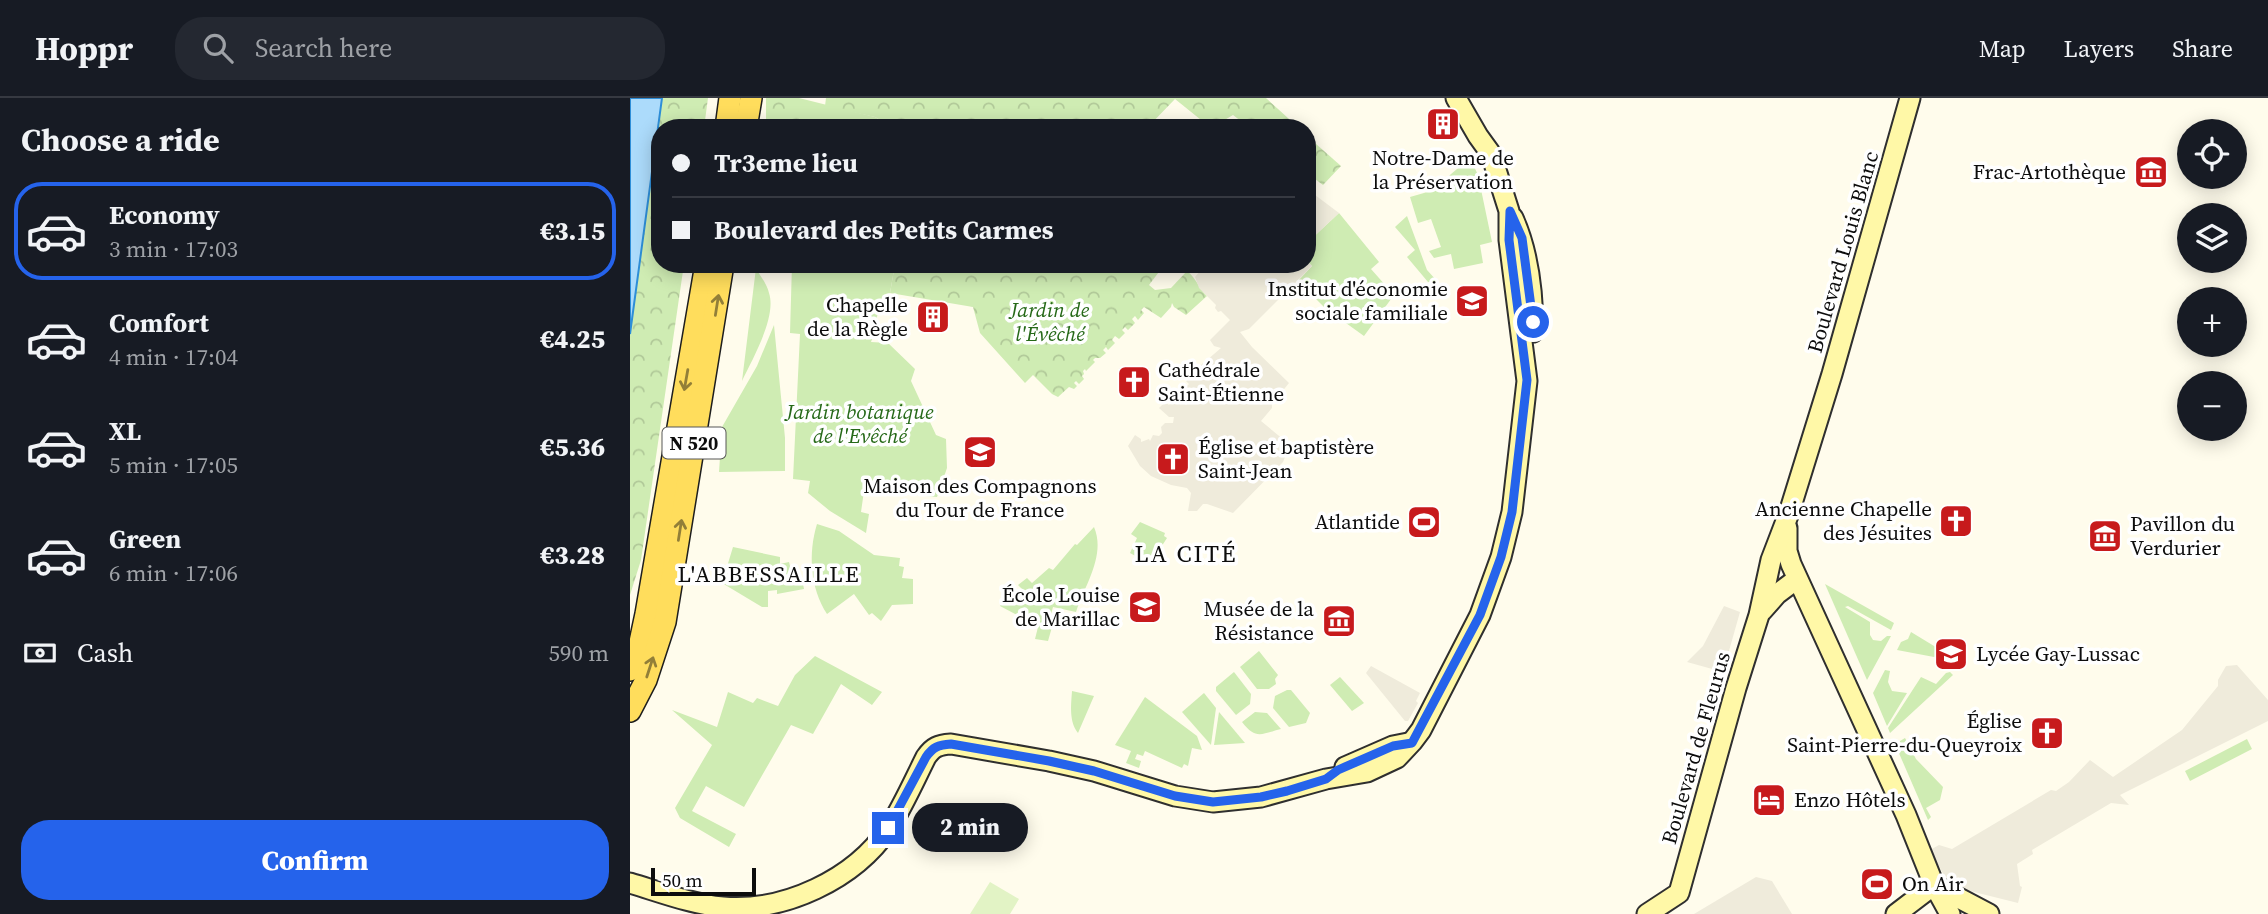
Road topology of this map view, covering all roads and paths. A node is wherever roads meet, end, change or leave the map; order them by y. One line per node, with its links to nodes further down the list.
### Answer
1 (730, 98): 6 (main road)
2 (751, 98): 7 (main road)
3 (1456, 98): 8 (main road)
4 (1470, 98): 8 (main road)
5 (1910, 98): 11 (main road, Boulevard Louis Blanc)
6 (727, 119)
7 (748, 119)
8 (1491, 153): 17 (main road)
9 (705, 273): 14 (main road, N 520, one-way to 14)
10 (721, 273): 14 (main road, N 520, one-way to 10)
11 (1789, 513): 12 (main road); 13 (main road, Boulevard de Fleurus)
12 (1797, 579): 13 (main road, Boulevard de Fleurus); 20 (main road)
13 (1759, 615): 21 (main road, Boulevard de Fleurus)
14 (656, 618): 15 (main road, N 520); 16 (main road, N 520, one-way to 14)
15 (630, 670)
16 (630, 711)
17 (1403, 744): 18 (main road); 18 (main road)
18 (1326, 779): 19 (main road)
19 (630, 883)
20 (1934, 885): 22 (main road); 23 (main road); 24 (main road)
21 (1647, 914)
22 (1896, 914)
23 (1950, 914)
24 (1989, 914)

